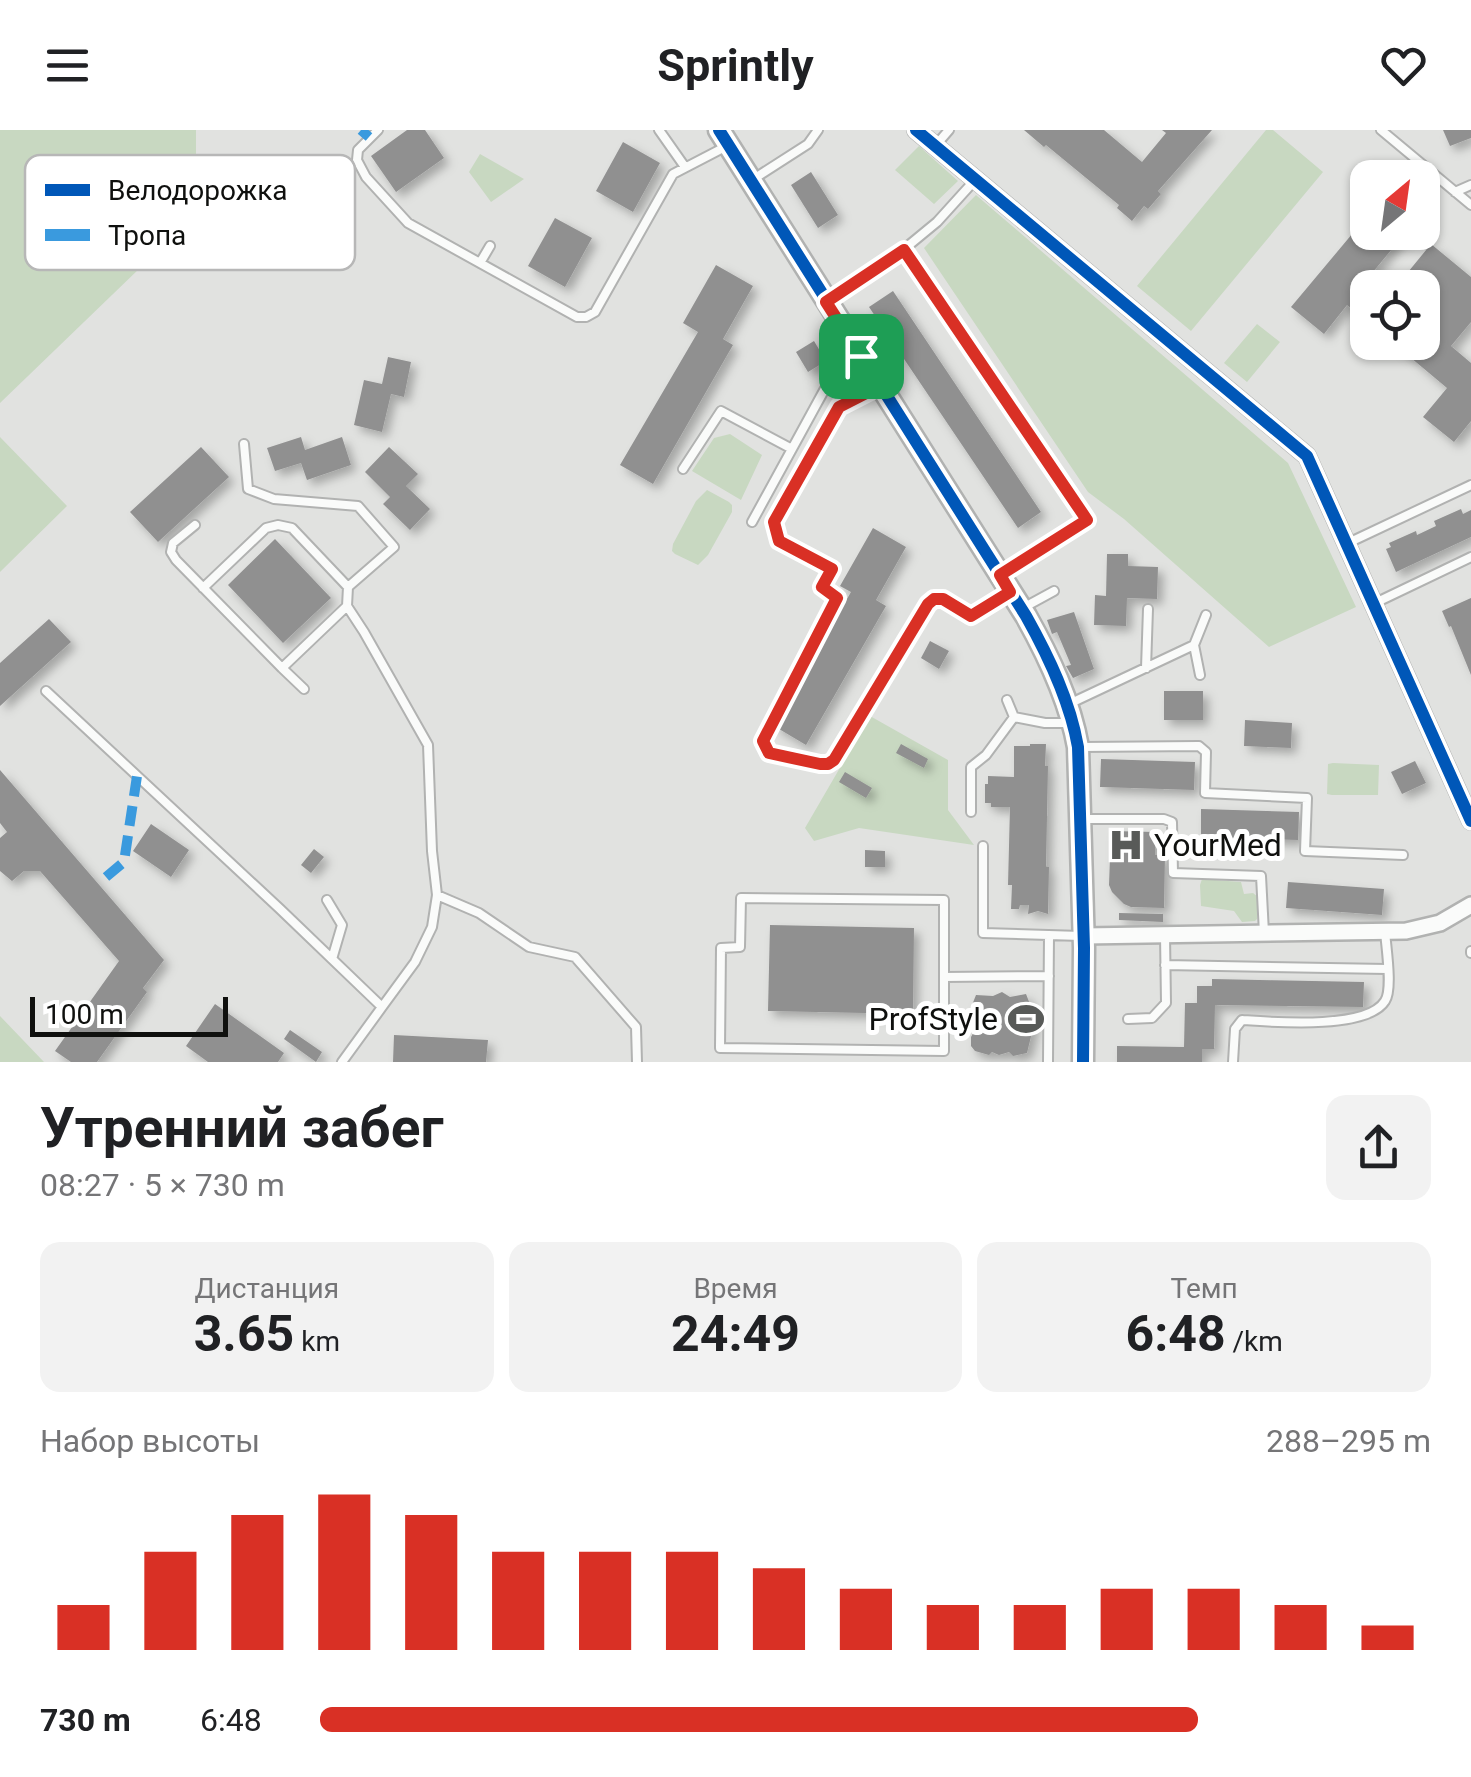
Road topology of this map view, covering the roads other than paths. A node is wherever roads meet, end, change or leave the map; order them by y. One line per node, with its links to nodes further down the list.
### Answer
1 (378, 130): 17 (lane)
2 (659, 130): 9 (lane)
3 (818, 130): 10 (lane)
4 (916, 130): 8 (street)
5 (949, 130): 8 (lane)
6 (1381, 130): 13 (lane)
7 (724, 138): 9 (lane); 10 (street)
8 (935, 146): 11 (street)
9 (685, 166): 17 (lane)
10 (751, 180): 18 (street)
11 (975, 180): 16 (lane); 27 (street)
12 (1471, 185): 13 (lane)
13 (1455, 192): 14 (lane)
14 (1471, 205)
15 (490, 246): 17 (lane)
16 (904, 250): 18 (lane); 32 (lane)
17 (480, 263)
18 (826, 302): 19 (street)
19 (861, 356): 20 (street); 22 (lane)
20 (880, 386): 32 (street); 32 (lane)
21 (244, 444): 30 (lane)
22 (792, 449): 23 (lane); 25 (lane)
23 (682, 469)
24 (1471, 485): 27 (lane)
25 (752, 522)
26 (196, 525): 29 (lane)
27 (1346, 544): 33 (street)
28 (1471, 557): 33 (lane)
29 (203, 588): 30 (lane); 38 (lane)
30 (348, 588): 34 (lane)
31 (1054, 590): 32 (lane)
32 (1011, 592): 44 (street)
33 (1373, 604): 48 (street)
34 (346, 606): 38 (lane); 52 (lane)
35 (1148, 609): 39 (lane)
36 (1206, 615): 37 (lane)
37 (1194, 645): 39 (lane); 40 (lane)
38 (282, 668): 41 (lane)
39 (1146, 668): 44 (lane)
40 (1200, 675)
41 (304, 689)
42 (46, 691): 60 (lane)
43 (1007, 700): 45 (lane)
44 (1070, 714): 45 (lane); 46 (street)
45 (1014, 716): 47 (lane)
46 (1078, 747): 49 (street); 51 (lane)
47 (971, 812)
48 (1469, 812)
49 (1080, 818): 56 (lane); 59 (street)
50 (984, 846): 58 (lane)
51 (1402, 856)
52 (437, 896): 65 (lane); 69 (lane)
53 (327, 900): 60 (lane)
54 (1471, 905): 55 (street)
55 (1385, 931): 56 (street); 62 (lane)
56 (1264, 933): 57 (street)
57 (1165, 935): 59 (street); 61 (lane)
58 (1049, 936): 59 (lane); 63 (lane)
59 (1084, 936): 72 (street)
60 (332, 959): 65 (lane)
61 (1165, 965): 62 (lane); 66 (lane)
62 (1388, 969): 73 (lane)
63 (1049, 976): 64 (lane); 71 (lane)
64 (944, 977): 67 (lane); 67 (lane)
65 (382, 1007): 68 (lane)
66 (1128, 1019)
67 (818, 1051): 70 (lane)
68 (342, 1062)
69 (637, 1062)
70 (818, 1062)
71 (1048, 1062)
72 (1083, 1062)
73 (1234, 1062)

